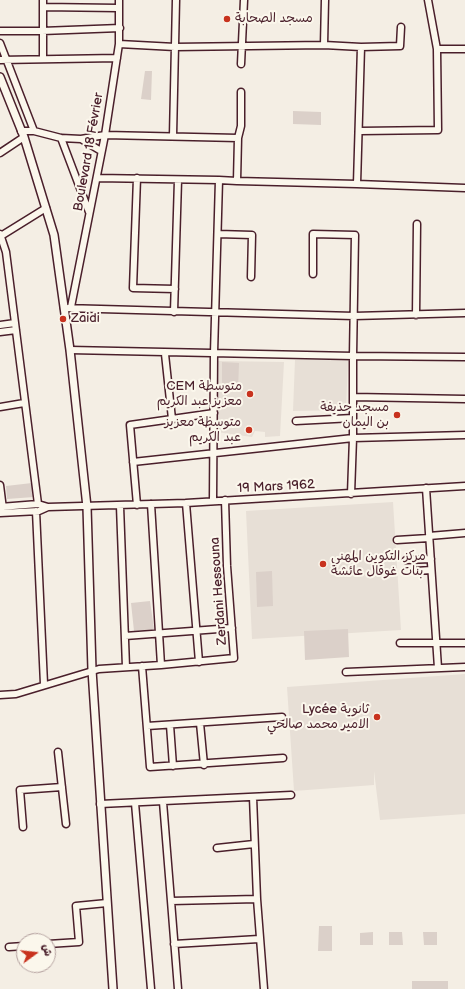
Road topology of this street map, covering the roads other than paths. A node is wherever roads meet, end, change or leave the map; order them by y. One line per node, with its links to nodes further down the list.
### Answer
1 (43, 0): 7 (street)
2 (119, 0): 8 (street, Boulevard 18 Février)
3 (176, 0): 16 (street)
4 (244, 0): 17 (street)
5 (326, 0): 15 (street)
6 (428, 0): 19 (street)
7 (43, 7): 8 (street); 12 (street)
8 (118, 8): 10 (street, Boulevard 18 Février)
9 (401, 27): 18 (street)
10 (120, 28): 12 (street); 14 (street, Boulevard 18 Février)
11 (0, 31): 12 (street)
12 (42, 31): 22 (street)
13 (0, 43): 23 (street)
14 (119, 44): 16 (street); 21 (street, Boulevard 18 Février)
15 (324, 45): 17 (street); 18 (street)
16 (175, 47): 17 (street); 32 (street)
17 (242, 47): 24 (street)
18 (361, 47): 29 (street)
19 (437, 49): 20 (street); 29 (street)
20 (465, 49)
21 (117, 58): 22 (street); 31 (street, Boulevard 18 Février)
22 (42, 59): 23 (street)
23 (3, 60): 28 (street)
24 (241, 64)
25 (0, 77): 26 (main road)
26 (2, 88): 30 (main road)
27 (242, 92): 34 (street)
28 (34, 131): 30 (street); 33 (street)
29 (360, 131): 43 (street)
30 (22, 134): 37 (street); 45 (main road)
31 (105, 135): 32 (street); 35 (street); 36 (street, Boulevard 18 Février)
32 (173, 136): 34 (street)
33 (61, 138): 35 (street); 46 (street)
34 (238, 138): 42 (street)
35 (81, 139): 36 (street)
36 (101, 151): 38 (street, Boulevard 18 Février)
37 (0, 153)
38 (97, 178): 39 (street); 46 (street, Boulevard 18 Février)
39 (137, 178): 40 (street); 52 (street)
40 (178, 180): 41 (street); 52 (street)
41 (219, 180): 42 (street); 48 (street)
42 (237, 181): 43 (street)
43 (358, 184): 44 (street)
44 (465, 188)
45 (46, 208): 49 (street); 53 (main road)
46 (90, 214): 53 (street, Boulevard 18 Février)
47 (417, 224): 57 (street)
48 (218, 234): 51 (street); 56 (street)
49 (1, 235): 59 (street)
50 (313, 274): 58 (street)
51 (251, 277)
52 (175, 289): 54 (street)
53 (68, 308): 54 (street); 63 (main road)
54 (174, 312): 56 (street)
55 (465, 313): 57 (street)
56 (215, 314): 58 (street); 64 (street)
57 (416, 315): 58 (street)
58 (354, 316): 66 (street)
59 (15, 322): 60 (street); 61 (street)
60 (0, 325)
61 (16, 330): 62 (street); 70 (street)
62 (0, 332)
63 (70, 350): 65 (street); 92 (main road)
64 (214, 353): 65 (street); 66 (street); 72 (street)
65 (165, 354): 74 (street)
66 (353, 356): 67 (street); 68 (street)
67 (465, 357)
68 (353, 397): 69 (street); 73 (street)
69 (465, 399)
70 (24, 403): 71 (street); 87 (street)
71 (0, 407)
72 (214, 413): 74 (street); 78 (street)
73 (353, 418): 75 (street); 77 (street)
74 (172, 419): 79 (street)
75 (296, 421)
76 (465, 435): 77 (street)
77 (353, 438): 78 (street); 83 (street)
78 (214, 454): 79 (street); 85 (street)
79 (133, 462): 89 (street)
80 (0, 485): 93 (street)
81 (465, 486): 82 (street, 19 Mars 1962)
82 (426, 488): 83 (street, 19 Mars 1962); 96 (street)
83 (351, 494): 84 (street, 19 Mars 1962)
84 (225, 500): 85 (street, 19 Mars 1962); 102 (street, Zerdani Hessouna)
85 (213, 501): 86 (street, 19 Mars 1962)
86 (186, 503): 88 (street, 19 Mars 1962); 103 (street)
87 (38, 504): 91 (street); 93 (street)
88 (152, 504): 89 (street, 19 Mars 1962); 104 (street)
89 (137, 505): 90 (street, 19 Mars 1962)
90 (120, 506): 92 (street, 19 Mars 1962); 105 (street)
91 (48, 507): 92 (street, 19 Mars 1962); 94 (street)
92 (87, 507): 115 (main road)
93 (2, 510): 94 (street)
94 (36, 511): 117 (street)
95 (465, 533): 96 (street)
96 (429, 537): 97 (street); 98 (street)
97 (397, 540)
98 (431, 558): 99 (street); 100 (street)
99 (406, 560)
100 (431, 570): 101 (street); 106 (street)
101 (416, 571)
102 (232, 628): 103 (street); 109 (street, Zerdani Hessouna)
103 (196, 629): 104 (street); 109 (street)
104 (160, 633): 105 (street); 111 (street)
105 (125, 636): 112 (street)
106 (436, 643): 107 (street); 108 (street); 114 (street)
107 (465, 643)
108 (400, 644)
109 (199, 662): 111 (street, Zerdani Hessouna)
110 (142, 666): 111 (street, Zerdani Hessouna); 112 (street, Zerdani Hessouna); 122 (street)
111 (161, 666)
112 (126, 667): 115 (street, Zerdani Hessouna)
113 (465, 667): 114 (street)
114 (438, 668): 116 (street)
115 (92, 670): 117 (street, Zerdani Hessouna); 132 (main road)
116 (346, 672)
117 (44, 684): 118 (street, Zerdani Hessouna)
118 (0, 695)
119 (282, 717): 120 (street)
120 (200, 723): 121 (street); 125 (street)
121 (170, 725): 122 (street); 126 (street)
122 (147, 726): 126 (street)
123 (58, 752): 127 (street)
124 (283, 758): 125 (street)
125 (204, 764): 126 (street)
126 (173, 766)
127 (62, 787): 133 (street); 134 (street)
128 (291, 795): 129 (street)
129 (253, 797): 130 (street); 135 (street)
130 (163, 802): 131 (street); 138 (street)
131 (135, 803): 132 (street); 146 (street)
132 (100, 804): 139 (main road)
133 (66, 824)
134 (23, 827)
135 (254, 844): 136 (street); 137 (street)
136 (217, 848)
137 (257, 898): 138 (street); 140 (street)
138 (171, 901): 142 (street)
139 (107, 904): 141 (street); 145 (main road)
140 (260, 939): 142 (street); 148 (street)
141 (56, 943)
142 (174, 944): 147 (street)
143 (9, 947): 144 (street)
144 (16, 947)
145 (113, 989)
146 (151, 989)
147 (178, 989)
148 (264, 989)

